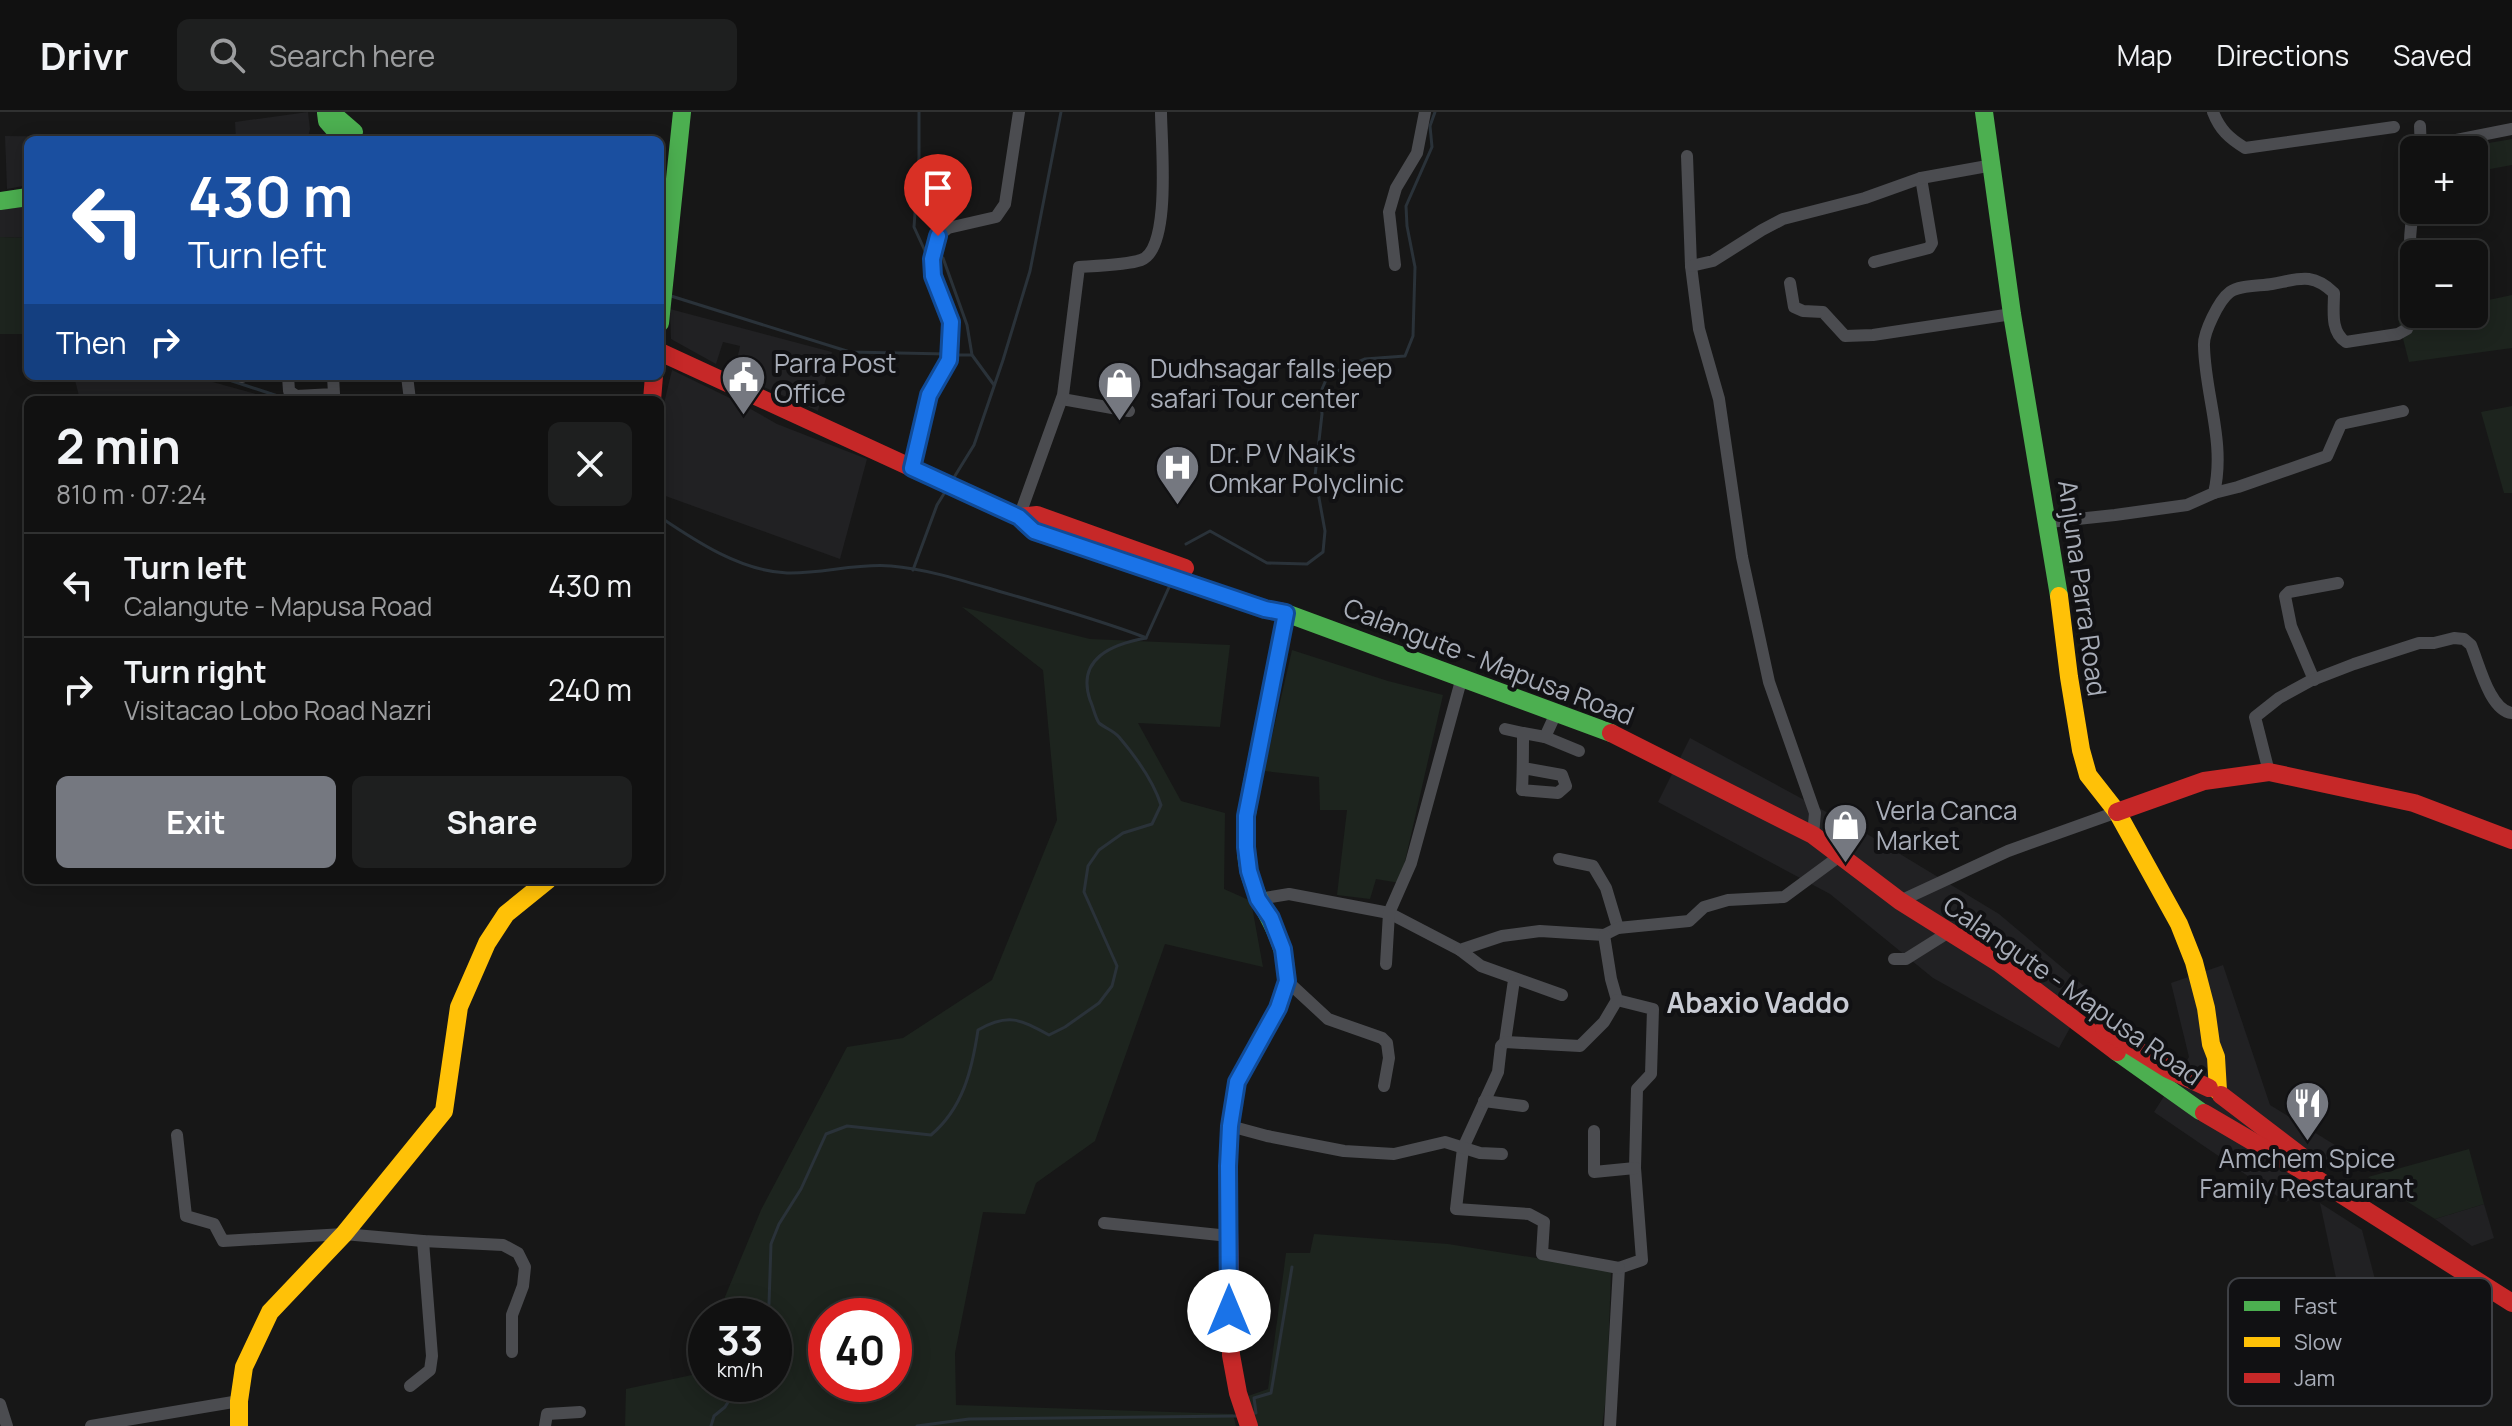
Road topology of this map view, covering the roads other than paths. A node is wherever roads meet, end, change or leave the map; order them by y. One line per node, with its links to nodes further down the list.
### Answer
1 (682, 112): 24 (street)
2 (1019, 112): 32 (street)
3 (1161, 112): 29 (street)
4 (1425, 112): 21 (street)
5 (1984, 112): 15 (street, Anjuna Parra Road)
6 (2213, 112): 9 (street)
7 (325, 113): 11 (street)
8 (2420, 126): 12 (street)
9 (2394, 127)
10 (2512, 129): 13 (street)
11 (347, 136)
12 (2420, 136)
13 (2478, 136)
14 (1687, 156): 22 (street)
15 (1993, 165): 16 (street); 25 (street, Anjuna Parra Road)
16 (1921, 178): 20 (street); 22 (street)
17 (24, 198): 18 (street)
18 (0, 201)
19 (2411, 224): 33 (street)
20 (1874, 262)
21 (1395, 265)
22 (1691, 266): 49 (street)
23 (1790, 283): 25 (street)
24 (664, 285)
25 (2012, 314): 35 (street, Anjuna Parra Road)
26 (664, 354): 32 (street, Calangute - Mapusa Road)
27 (333, 380): 28 (street)
28 (296, 396)
29 (1062, 399): 30 (street); 34 (street)
30 (1129, 411)
31 (2403, 411): 33 (street)
32 (912, 468): 34 (street, Calangute - Mapusa Road)
33 (2214, 493): 35 (street)
34 (1019, 517): 37 (street, Calangute - Mapusa Road)
35 (2049, 522): 48 (street, Anjuna Parra Road)
36 (2338, 583): 39 (street)
37 (1286, 613): 38 (street, Calangute - Mapusa Road); 54 (street)
38 (1462, 677): 40 (street, Calangute - Mapusa Road); 56 (street)
39 (2314, 680): 41 (street); 47 (street)
40 (1557, 711): 44 (street); 49 (street, Calangute - Mapusa Road)
41 (2512, 713)
42 (1505, 729): 43 (street)
43 (1523, 733): 44 (street); 46 (street)
44 (1545, 737): 45 (street)
45 (1579, 751)
46 (1523, 768)
47 (2269, 772): 48 (street); 50 (street)
48 (2117, 812): 55 (street); 69 (street, Anjuna Parra Road)
49 (1813, 835): 51 (street, Calangute - Mapusa Road)
50 (2512, 840)
51 (1841, 855): 55 (street, Calangute - Mapusa Road); 57 (street)
52 (1559, 859): 57 (street)
53 (543, 884): 79 (street)
54 (1258, 899): 56 (street); 64 (street)
55 (1905, 899): 58 (street, Calangute - Mapusa Road); 69 (street, Calangute - Mapusa Road)
56 (1389, 913): 60 (street); 62 (street)
57 (1618, 928): 59 (street)
58 (1949, 932): 61 (street); 69 (street, Calangute - Mapusa Road)
59 (1604, 935): 60 (street); 66 (street)
60 (1460, 950): 63 (street)
61 (1894, 959)
62 (1386, 964)
63 (1514, 980): 65 (street); 67 (street)
64 (1287, 981): 68 (street); 72 (street)
65 (1562, 995)
66 (1617, 1000): 67 (street); 77 (street)
67 (1505, 1042): 70 (street)
68 (1384, 1086)
69 (2207, 1096): 83 (street, Calangute - Mapusa Road); 84 (street, Calangute - Mapusa Road)
70 (1484, 1101): 71 (street); 75 (street)
71 (1523, 1106)
72 (1230, 1126): 75 (street); 80 (street)
73 (1594, 1131): 77 (street)
74 (177, 1135): 79 (street)
75 (1463, 1148): 76 (street); 82 (street)
76 (1502, 1154)
77 (1635, 1168): 82 (street)
78 (1104, 1223): 80 (street)
79 (344, 1234): 81 (street); 91 (street)
80 (1229, 1236): 98 (street)
81 (423, 1241): 89 (street); 90 (street)
82 (1619, 1268): 99 (street)
83 (2473, 1278)
84 (2490, 1278)
85 (2492, 1279): 87 (street, Calangute - Mapusa Road)
86 (2492, 1290): 88 (street, Calangute - Mapusa Road)
87 (2512, 1292)
88 (2512, 1303)
89 (512, 1352)
90 (410, 1386)
91 (239, 1401): 95 (street); 96 (street)
92 (0, 1404): 94 (street)
93 (580, 1412): 97 (street)
94 (7, 1426)
95 (91, 1426)
96 (239, 1426)
97 (545, 1426)
98 (1249, 1426)
99 (1610, 1426)

